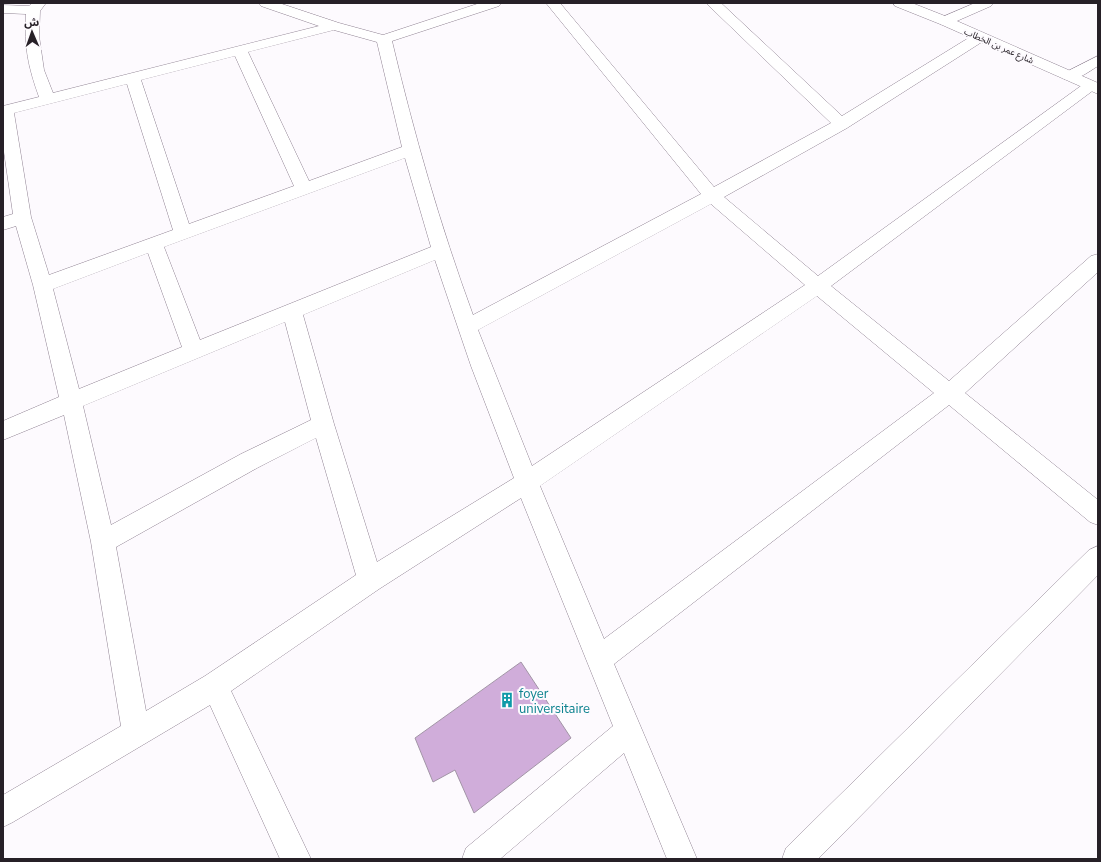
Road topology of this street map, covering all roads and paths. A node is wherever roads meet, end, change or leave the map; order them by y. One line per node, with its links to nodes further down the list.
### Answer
1 (266, 3): 10 (street)
2 (494, 3): 12 (street)
3 (553, 3): 23 (street)
4 (713, 3): 20 (street)
5 (900, 3): 9 (street, شارع عمر بن الخطاب)
6 (986, 3): 9 (street)
7 (36, 6): 8 (street); 18 (street)
8 (3, 9)
9 (945, 21): 11 (street, شارع عمر بن الخطاب)
10 (334, 26): 12 (street); 13 (street)
11 (980, 37): 15 (street, شارع عمر بن الخطاب); 20 (street)
12 (384, 39): 21 (street)
13 (240, 50): 16 (street); 22 (street)
14 (1098, 60): 15 (street)
15 (1068, 76): 17 (street, شارع عمر بن الخطاب)
16 (133, 78): 18 (street); 26 (street)
17 (1094, 88): 31 (street)
18 (48, 100): 19 (street)
19 (4, 111): 24 (street)
20 (840, 124): 23 (street)
21 (412, 150): 22 (street); 28 (street)
22 (304, 189): 26 (street)
23 (712, 196): 31 (street); 33 (street)
24 (22, 217): 25 (street); 30 (street)
25 (3, 224)
26 (183, 234): 27 (street)
27 (154, 244): 30 (street); 34 (street)
28 (441, 250): 32 (street); 33 (street)
29 (1098, 261): 35 (street)
30 (43, 285): 36 (street)
31 (818, 286): 35 (street); 39 (street)
32 (292, 310): 34 (street); 37 (street)
33 (467, 327): 39 (street)
34 (194, 351): 36 (street)
35 (950, 393): 40 (street); 44 (street)
36 (71, 402): 38 (street); 41 (street)
37 (323, 424): 41 (street); 43 (street)
38 (3, 431)
39 (527, 482): 43 (street); 44 (street)
40 (1098, 514)
41 (103, 542): 47 (street)
42 (1098, 558): 52 (street)
43 (370, 580): 45 (street)
44 (599, 659): 46 (street)
45 (215, 686): 47 (street); 49 (street)
46 (628, 731): 50 (street); 51 (street)
47 (136, 733): 48 (street)
48 (3, 812)
49 (296, 859)
50 (477, 859)
51 (682, 859)
52 (797, 859)

